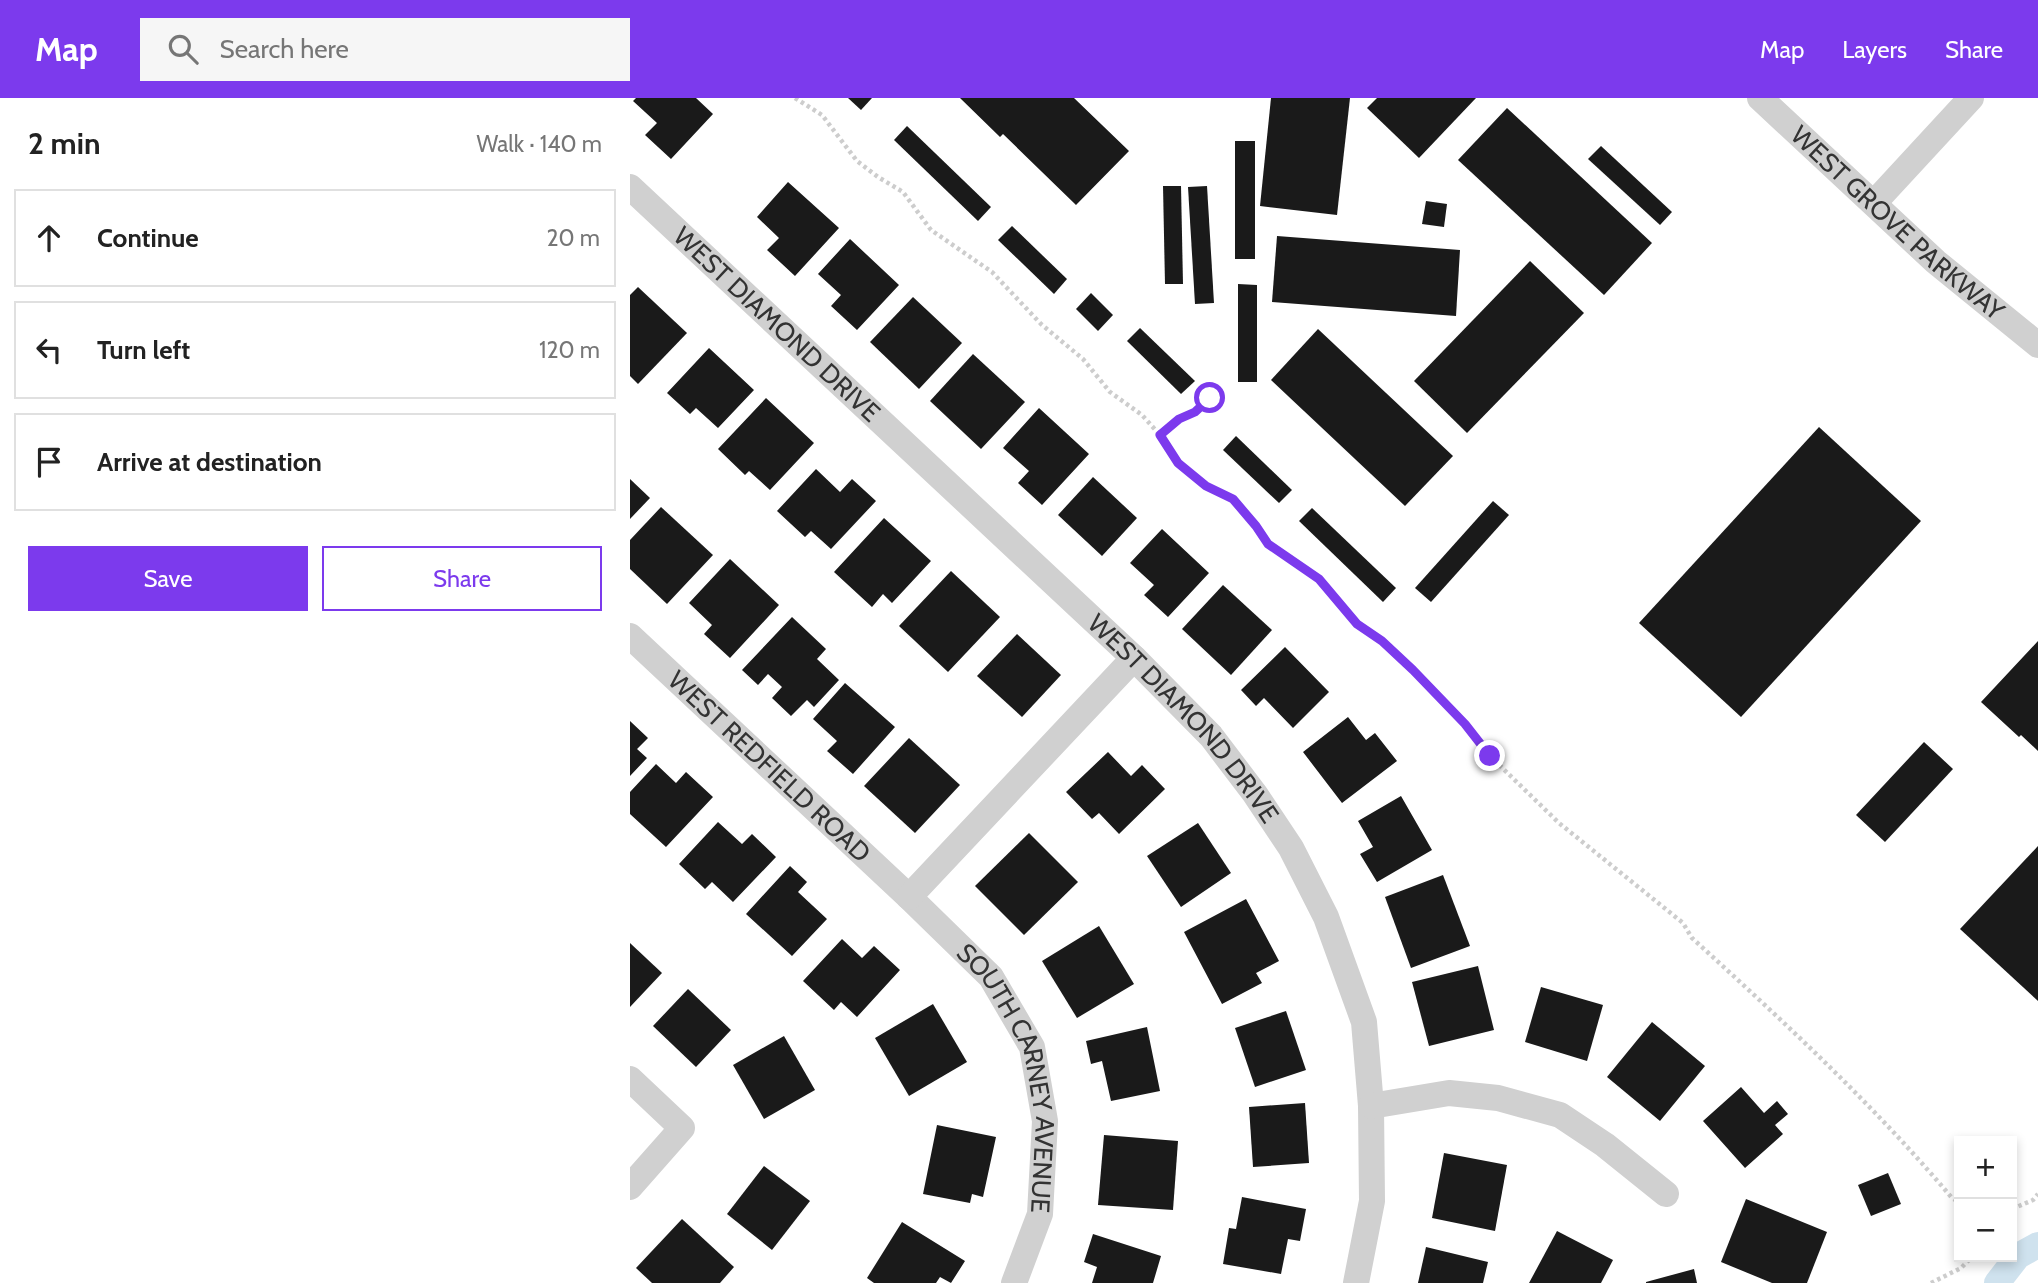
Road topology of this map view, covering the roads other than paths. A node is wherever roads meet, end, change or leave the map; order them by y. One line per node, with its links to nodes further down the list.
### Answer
1 (1759, 98): 4 (street, WEST GROVE PARKWAY)
2 (1970, 98): 4 (street)
3 (630, 187): 7 (street, WEST DIAMOND DRIVE)
4 (1874, 203): 5 (street, WEST GROVE PARKWAY)
5 (2038, 345)
6 (630, 636): 8 (street, WEST REDFIELD ROAD)
7 (1134, 658): 8 (street); 10 (street, WEST DIAMOND DRIVE)
8 (909, 897): 13 (street, SOUTH CARNEY AVENUE)
9 (630, 1079): 11 (street)
10 (1371, 1106): 12 (street); 14 (street, WEST DIAMOND DRIVE)
11 (630, 1187)
12 (1666, 1194)
13 (1014, 1283)
14 (1356, 1283)

